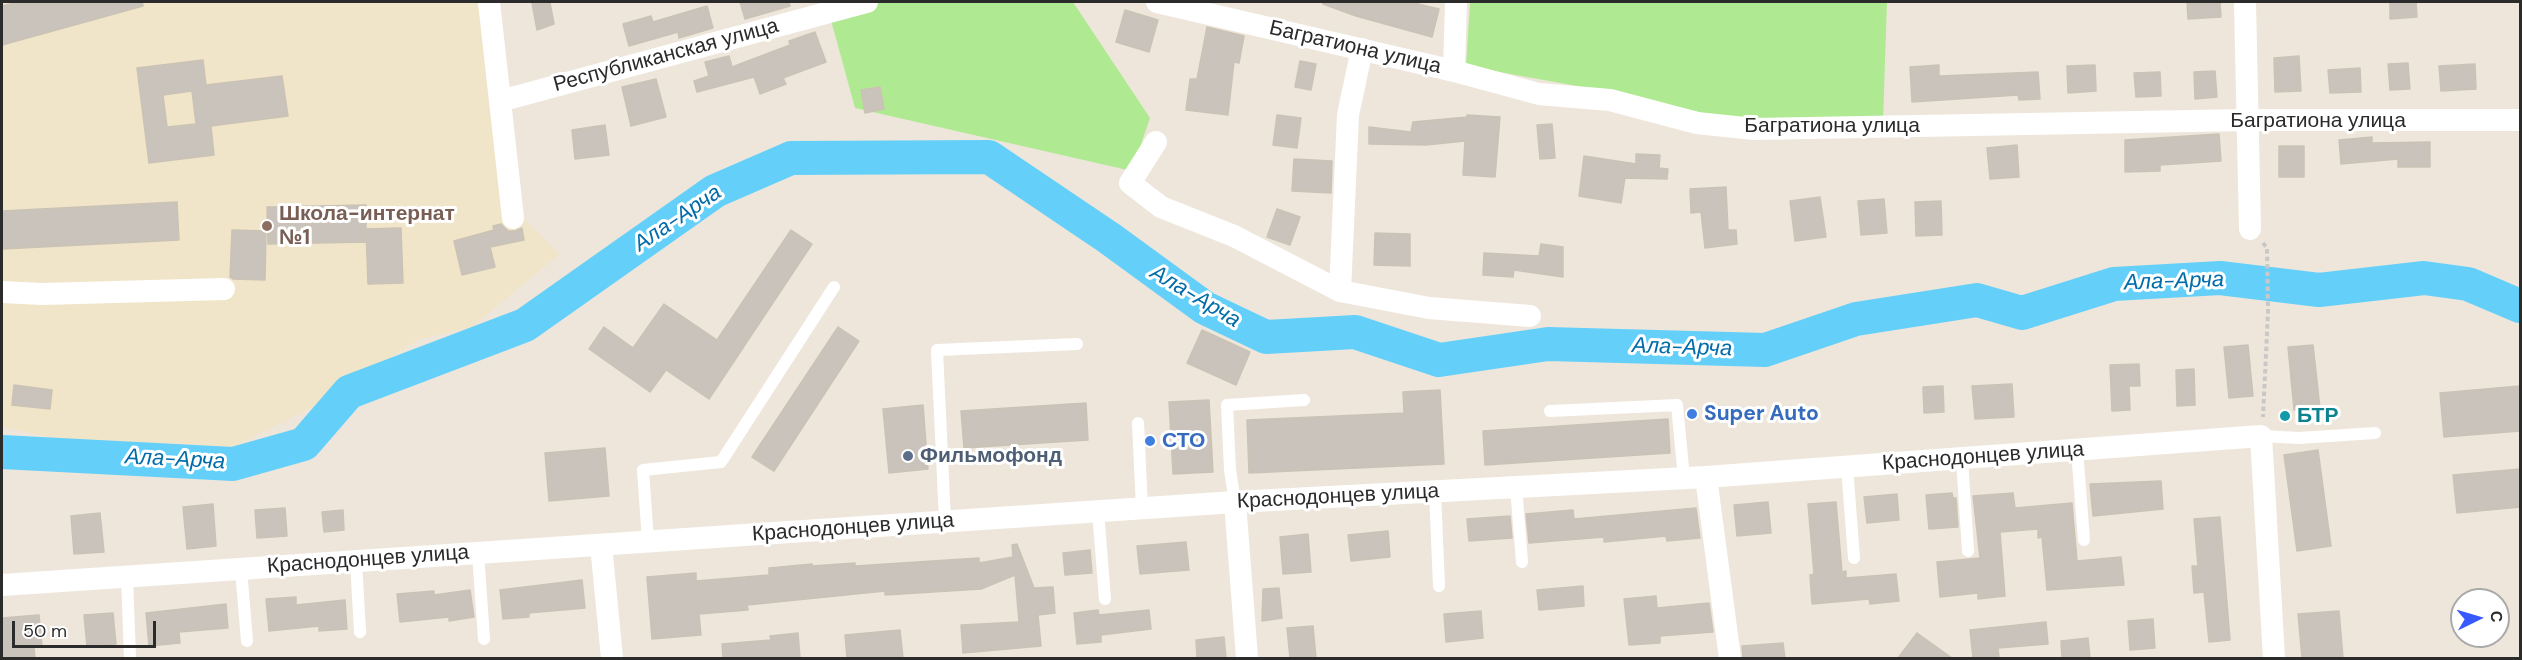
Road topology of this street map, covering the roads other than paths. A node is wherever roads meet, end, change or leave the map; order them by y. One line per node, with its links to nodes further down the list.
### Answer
1 (489, 2): 8 (street)
2 (867, 2): 8 (street, Республиканская улица)
3 (1157, 2): 6 (street, Багратиона улица)
4 (1456, 2): 7 (street)
5 (2245, 2): 9 (street)
6 (1362, 49): 7 (street, Багратиона улица); 16 (street)
7 (1454, 71): 9 (street, Багратиона улица)
8 (500, 101): 12 (street)
9 (2247, 120): 10 (street, Багратиона улица); 13 (street)
10 (2520, 120)
11 (1156, 141): 16 (street)
12 (513, 218)
13 (2250, 229)
14 (834, 287): 36 (lane)
15 (224, 289): 17 (street)
16 (1340, 291): 18 (street)
17 (2, 292)
18 (1530, 316)
19 (1077, 344): 34 (lane)
20 (1304, 400): 31 (lane)
21 (1550, 411): 28 (lane)
22 (1138, 423): 32 (lane)
23 (2375, 433): 24 (lane)
24 (2261, 436): 25 (street, Краснодонцев улица); 55 (street)
25 (2077, 450): 26 (street, Краснодонцев улица); 35 (lane)
26 (1962, 459): 27 (street, Краснодонцев улица); 38 (lane)
27 (1847, 467): 28 (street, Краснодонцев улица); 40 (lane)
28 (1695, 478): 29 (street, Краснодонцев улица); 54 (street)
29 (1516, 487): 30 (street, Краснодонцев улица); 42 (lane)
30 (1435, 492): 31 (street, Краснодонцев улица); 46 (lane)
31 (1235, 502): 32 (street, Краснодонцев улица); 53 (street)
32 (1142, 508): 33 (street, Краснодонцев улица)
33 (1098, 511): 34 (street, Краснодонцев улица); 47 (lane)
34 (945, 521): 36 (street, Краснодонцев улица)
35 (2084, 540)
36 (648, 542): 37 (street, Краснодонцев улица)
37 (602, 545): 39 (street, Краснодонцев улица); 52 (street)
38 (1968, 551)
39 (478, 553): 41 (street, Краснодонцев улица); 49 (lane)
40 (1854, 558)
41 (356, 561): 43 (street, Краснодонцев улица); 48 (lane)
42 (1522, 562)
43 (241, 569): 44 (street, Краснодонцев улица); 50 (lane)
44 (127, 576): 45 (street, Краснодонцев улица); 51 (lane)
45 (2, 585)
46 (1439, 586)
47 (1105, 599)
48 (360, 632)
49 (484, 639)
50 (247, 641)
51 (130, 658)
52 (612, 658)
53 (1247, 658)
54 (1730, 658)
55 (2274, 658)

